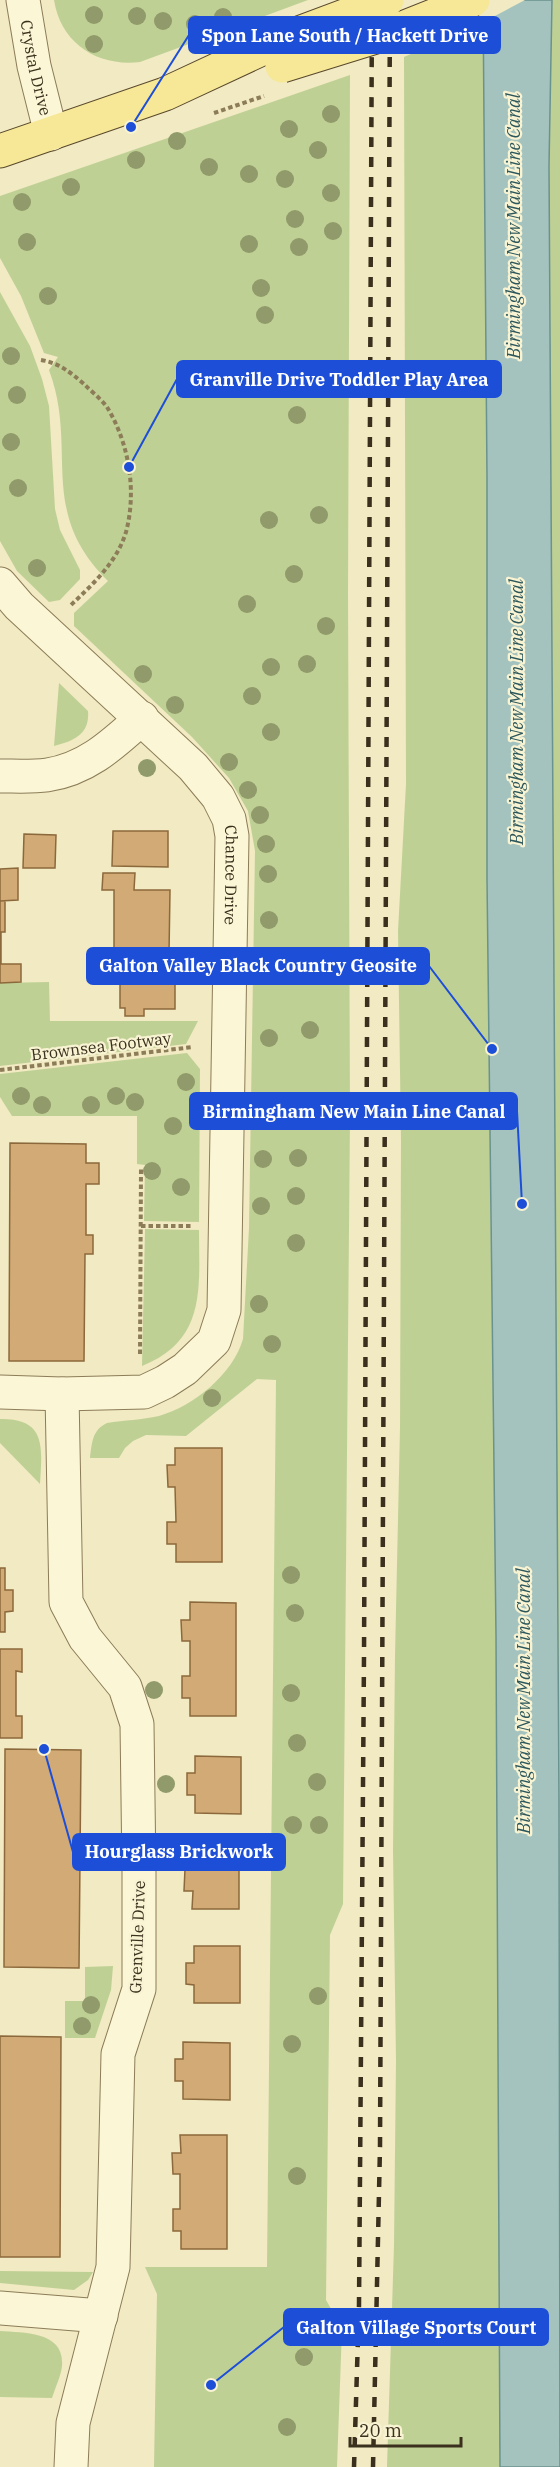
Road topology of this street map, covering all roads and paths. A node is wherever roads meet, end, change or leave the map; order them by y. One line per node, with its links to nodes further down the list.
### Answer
1 (23, 0): 5 (street, Crystal Drive)
2 (387, 0): 4 (main road, bridge)
3 (473, 0): 4 (main road, bridge)
4 (283, 52): 5 (main road)
5 (51, 134): 6 (main road)
6 (0, 152)
7 (41, 360): 9 (path)
8 (0, 584): 10 (street, Chance Drive)
9 (66, 611)
10 (142, 718): 11 (street); 19 (street, Chance Drive)
11 (0, 776)
12 (194, 1047): 13 (path, Brownsea Footway)
13 (0, 1070)
14 (141, 1169): 15 (path)
15 (141, 1226): 16 (path); 17 (path)
16 (195, 1226)
17 (140, 1360)
18 (0, 1392): 19 (street, Chance Drive)
19 (62, 1394): 21 (street, Grenville Drive)
20 (0, 2308): 21 (street)
21 (101, 2316): 22 (street, Grenville Drive)
22 (71, 2467)

